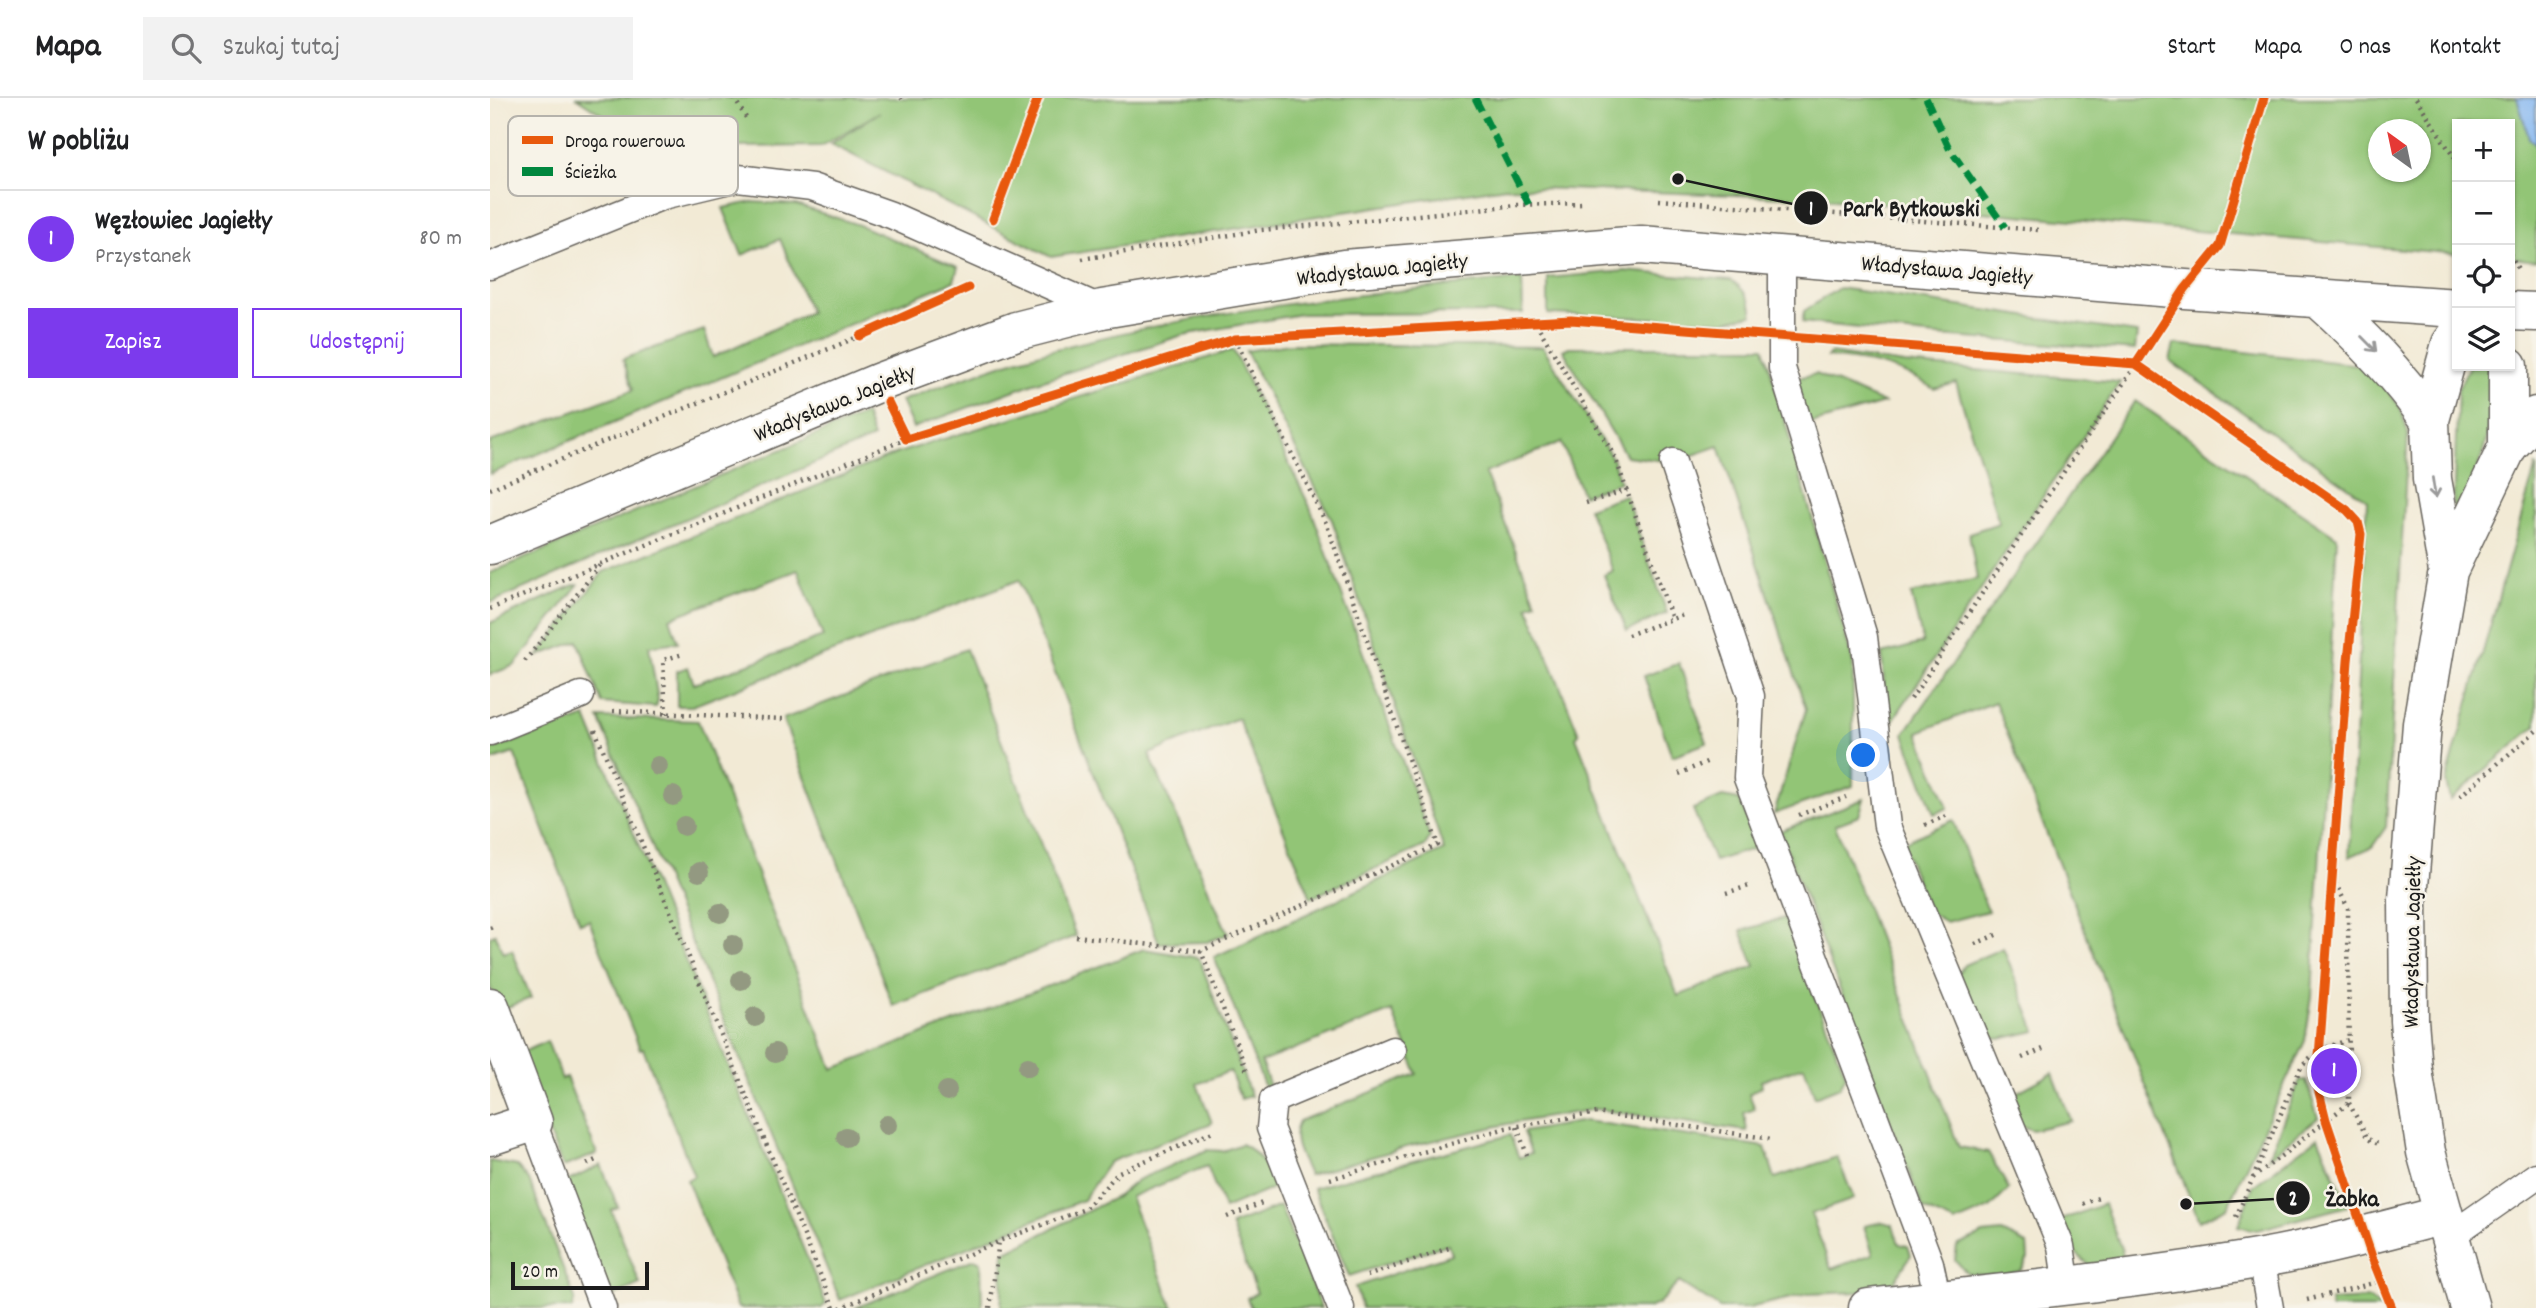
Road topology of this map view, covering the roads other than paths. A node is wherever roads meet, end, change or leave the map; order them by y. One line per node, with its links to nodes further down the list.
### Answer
1 (738, 178): 7 (lane)
2 (663, 196): 4 (lane)
3 (1782, 255): 5 (street, Władysława Jagiełły); 7 (street, Władysława Jagiełły); 27 (lane)
4 (490, 266)
5 (2318, 298): 6 (street, Władysława Jagiełły); 13 (street, one-way to 13)
6 (2452, 308)
7 (1102, 309): 16 (street, Władysława Jagiełły)
8 (2515, 311): 9 (street)
9 (2536, 312)
10 (2452, 343): 13 (street)
11 (2508, 371): 14 (street)
12 (2536, 416): 14 (street)
13 (2430, 420): 17 (street, one-way to 17)
14 (2508, 446): 17 (street)
15 (1673, 462): 29 (lane)
16 (490, 545)
17 (2448, 571): 25 (street, Władysława Jagiełły)
18 (584, 702): 19 (lane)
19 (490, 732)
20 (490, 1007): 22 (street)
21 (1393, 1050): 28 (lane)
22 (533, 1122): 23 (street); 30 (lane)
23 (490, 1136)
24 (2536, 1176): 25 (lane)
25 (2446, 1226): 26 (street); 33 (street, Władysława Jagiełły)
26 (2261, 1259): 27 (street); 32 (lane)
27 (2067, 1287): 29 (street)
28 (1337, 1298)
29 (1938, 1300): 31 (street)
30 (603, 1308)
31 (1868, 1308)
32 (2270, 1308)
33 (2470, 1308)

